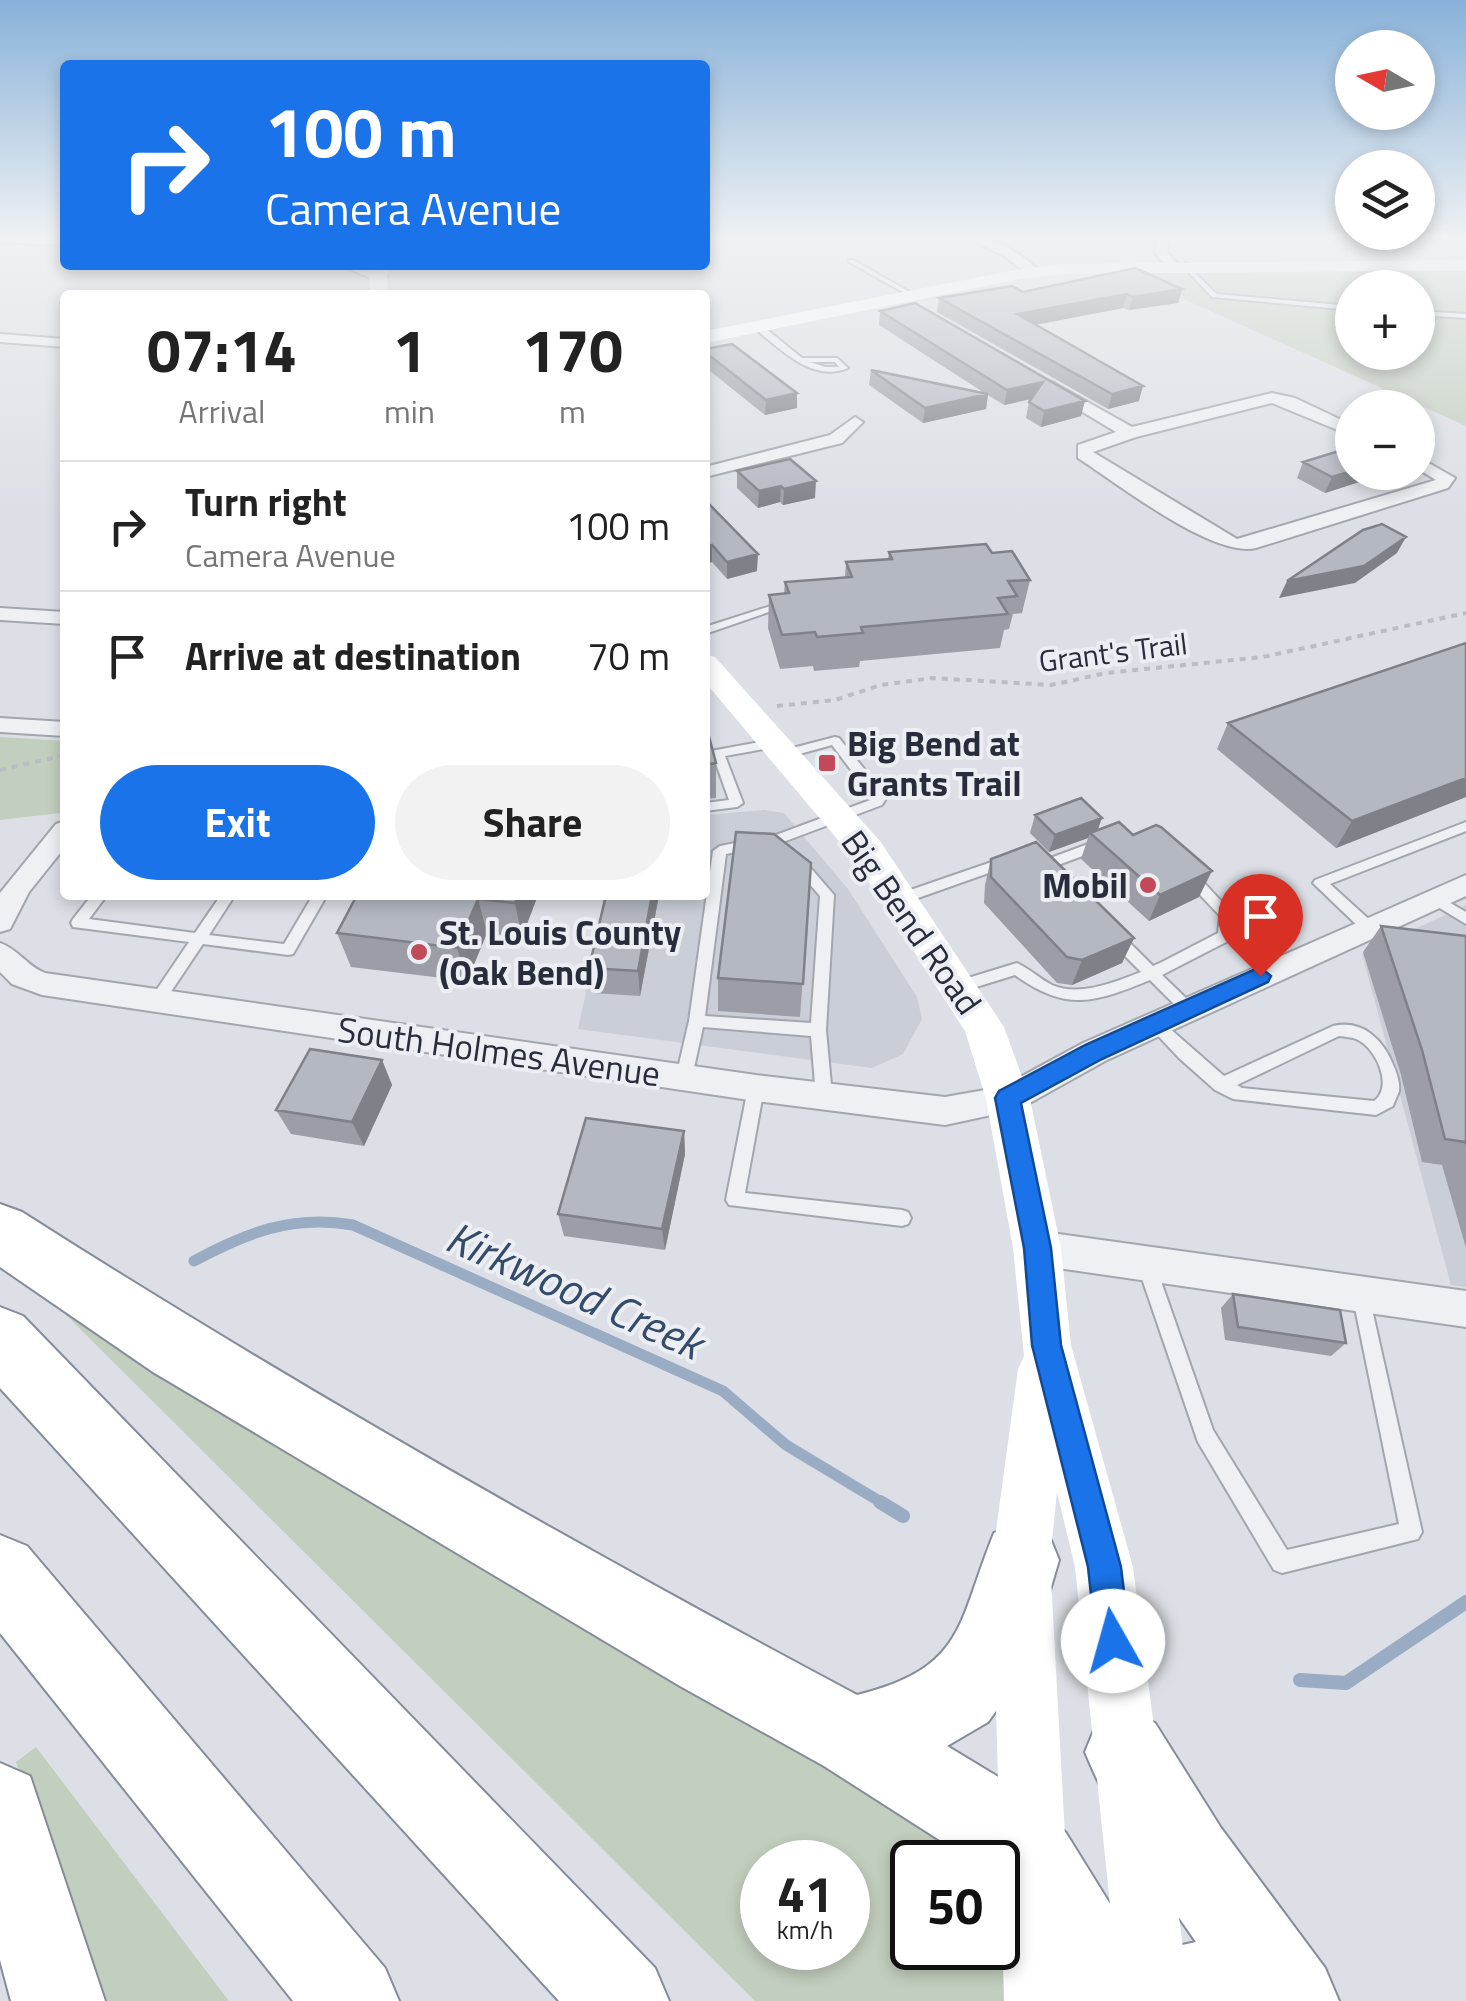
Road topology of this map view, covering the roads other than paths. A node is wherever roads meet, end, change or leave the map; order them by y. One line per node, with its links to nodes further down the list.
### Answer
1 (750, 327): 3 (main road)
2 (759, 327): 6 (lane)
3 (710, 336)
4 (0, 338): 5 (street)
5 (60, 343)
6 (801, 360)
7 (1032, 374): 10 (street)
8 (855, 422): 11 (street)
9 (1335, 423): 10 (street)
10 (1130, 433): 14 (street)
11 (710, 471)
12 (1435, 471): 13 (street)
13 (1435, 486)
14 (1424, 490)
15 (802, 600): 18 (lane)
16 (0, 614): 17 (street)
17 (60, 618)
18 (710, 629)
19 (710, 669): 22 (main road, Big Bend Road)
20 (1, 725): 21 (street)
21 (60, 729)
22 (780, 749): 23 (lane); 25 (main road, Big Bend Road); 25 (lane)
23 (712, 756): 24 (lane)
24 (710, 807)
25 (840, 818): 28 (lane); 35 (main road, Big Bend Road)
26 (1466, 826): 41 (lane)
27 (60, 836): 40 (street)
28 (778, 839): 49 (lane); 51 (lane)
29 (1108, 842): 31 (lane)
30 (1175, 860): 45 (lane)
31 (1042, 866): 32 (lane); 35 (lane)
32 (1054, 878)
33 (1466, 885): 34 (street, South Holmes Avenue)
34 (1433, 898): 39 (lane); 41 (street, South Holmes Avenue)
35 (901, 899): 46 (main road, Big Bend Road)
36 (96, 900): 43 (lane)
37 (225, 900): 43 (lane)
38 (317, 900): 43 (lane)
39 (1466, 919)
40 (0, 922)
41 (1368, 927): 48 (street, South Holmes Avenue)
42 (1106, 928): 45 (lane)
43 (198, 938): 47 (lane)
44 (0, 954): 47 (street, South Holmes Avenue)
45 (1151, 972): 46 (lane); 48 (lane)
46 (960, 986): 56 (main road, Big Bend Road)
47 (157, 1002): 52 (street, South Holmes Avenue)
48 (1188, 1009): 50 (street, South Holmes Avenue)
49 (696, 1021): 51 (lane); 52 (lane)
50 (1155, 1024): 53 (lane); 56 (street, South Holmes Avenue)
51 (818, 1030): 55 (lane)
52 (684, 1077): 54 (street, South Holmes Avenue)
53 (1222, 1085): 53 (lane)
54 (756, 1088): 55 (street, South Holmes Avenue); 57 (lane)
55 (824, 1096): 56 (street, South Holmes Avenue)
56 (1008, 1098): 59 (main road, Big Bend Road)
57 (902, 1218)
58 (0, 1232): 67 (highway)
59 (1037, 1248): 60 (street); 64 (main road, Big Bend Road)
60 (1145, 1260): 61 (street); 61 (lane)
61 (1361, 1293): 62 (street)
62 (1466, 1309)
63 (0, 1339): 74 (highway)
64 (1046, 1345): 65 (main road, Big Bend Road); 68 (main road, Big Bend Road)
65 (1021, 1560): 67 (highway); 70 (main road, Big Bend Road)
66 (0, 1573): 73 (highway)
67 (852, 1738): 70 (highway)
68 (1126, 1752): 71 (main road, Big Bend Road); 77 (highway)
69 (0, 1806): 72 (highway)
70 (1035, 1864): 71 (highway); 75 (main road, Big Bend Road)
71 (1142, 1999): 76 (highway)
72 (58, 2001)
73 (352, 2001)
74 (622, 2001)
75 (1039, 2001)
76 (1274, 2001)
77 (1292, 2001)

